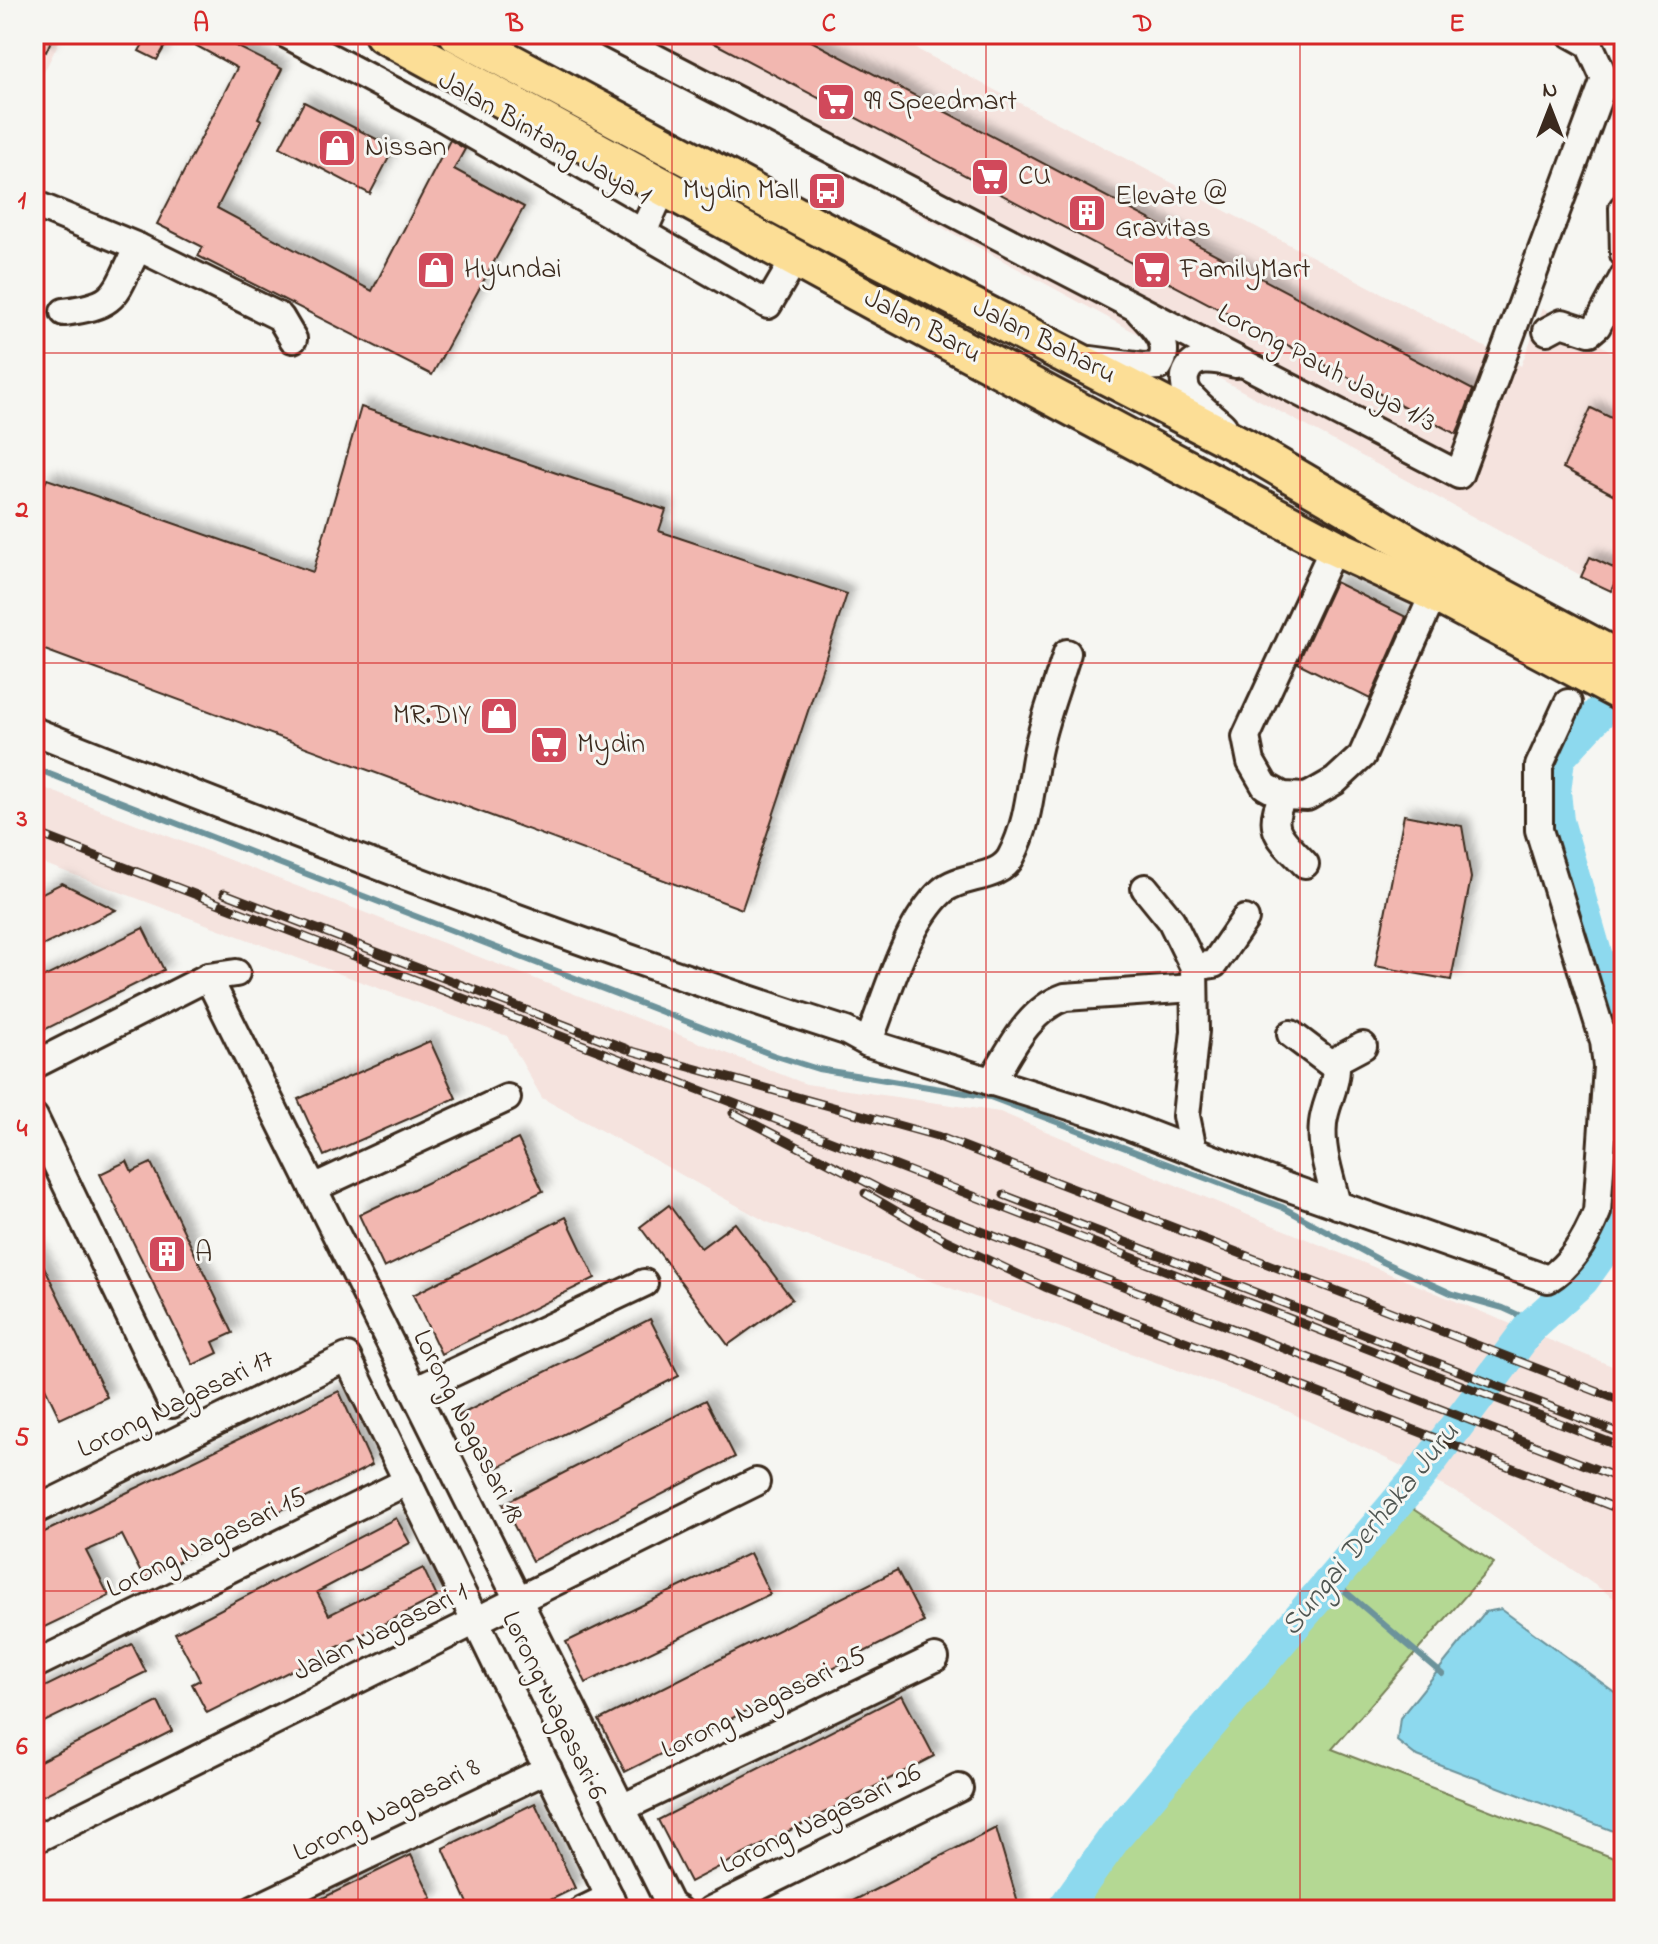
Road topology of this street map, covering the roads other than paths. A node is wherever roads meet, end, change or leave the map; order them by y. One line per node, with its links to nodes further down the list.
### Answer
1 (286, 34): 9 (street, Jalan Bintang Jaya 1)
2 (383, 34): 6 (highway, Jalan Baru)
3 (458, 34): 18 (highway, Jalan Baharu)
4 (609, 34): 14 (street, Lorong Pauh Jaya 1/3)
5 (1571, 34): 19 (street, Lorong Pauh Jaya 1/3)
6 (663, 188): 9 (street); 12 (highway, Jalan Baru)
7 (34, 204): 10 (street)
8 (1623, 208): 11 (street)
9 (643, 232): 12 (street, Jalan Bintang Jaya 1)
10 (138, 247): 15 (street); 17 (street)
11 (1624, 254)
12 (795, 259): 21 (highway, Jalan Baru)
13 (1624, 276): 16 (street)
14 (1128, 301): 18 (street); 19 (street, Lorong Pauh Jaya 1/3)
15 (64, 312)
16 (1547, 331)
17 (293, 339)
18 (1075, 358): 20 (highway, Jalan Baharu)
19 (1251, 367): 20 (street)
20 (1246, 448): 23 (highway, Jalan Baharu)
21 (1334, 547): 22 (highway, Jalan Baru); 29 (street)
22 (1434, 593): 23 (highway, Jalan Baru); 29 (street)
23 (1474, 598): 25 (highway, Jalan Baharu); 26 (highway, Jalan Baharu)
24 (1067, 653): 37 (street)
25 (1624, 662)
26 (1624, 694)
27 (1568, 703): 46 (street)
28 (34, 731): 37 (street)
29 (1283, 796): 30 (street)
30 (1305, 864)
31 (1145, 888): 35 (street)
32 (1245, 919): 35 (street)
33 (236, 973): 34 (street)
34 (208, 977): 40 (street); 45 (street, Lorong Nagasari 18)
35 (1193, 977): 41 (street); 44 (street)
36 (1291, 1034): 39 (street)
37 (868, 1043): 41 (street)
38 (1363, 1046): 39 (street)
39 (1333, 1062): 46 (street)
40 (34, 1065)
41 (991, 1082): 44 (street)
42 (507, 1098): 45 (street)
43 (34, 1117): 50 (street)
44 (1193, 1150): 46 (street)
45 (313, 1188): 49 (street, Lorong Nagasari 18)
46 (1337, 1205)
47 (644, 1283): 49 (street)
48 (347, 1357): 51 (street, Lorong Nagasari 6); 53 (street, Lorong Nagasari 17)
49 (414, 1391): 54 (street, Lorong Nagasari 18)
50 (172, 1404)
51 (408, 1481): 55 (street, Lorong Nagasari 6); 57 (street, Lorong Nagasari 15)
52 (756, 1482): 54 (street, Jalan Nagasari 1)
53 (34, 1511)
54 (518, 1601): 55 (street, Jalan Nagasari 1); 60 (street, Lorong Nagasari 18)
55 (476, 1622): 58 (street, Lorong Nagasari 6); 61 (street, Jalan Nagasari 1)
56 (935, 1658): 60 (street, Lorong Nagasari 25)
57 (34, 1665)
58 (548, 1769): 62 (street, Lorong Nagasari 6); 64 (street, Lorong Nagasari 8)
59 (959, 1788): 66 (street, Lorong Nagasari 26)
60 (622, 1808): 63 (street, Lorong Nagasari 18)
61 (34, 1840)
62 (613, 1904): 65 (street)
63 (674, 1908)
64 (253, 1910)
65 (583, 1910)
66 (711, 1910)

